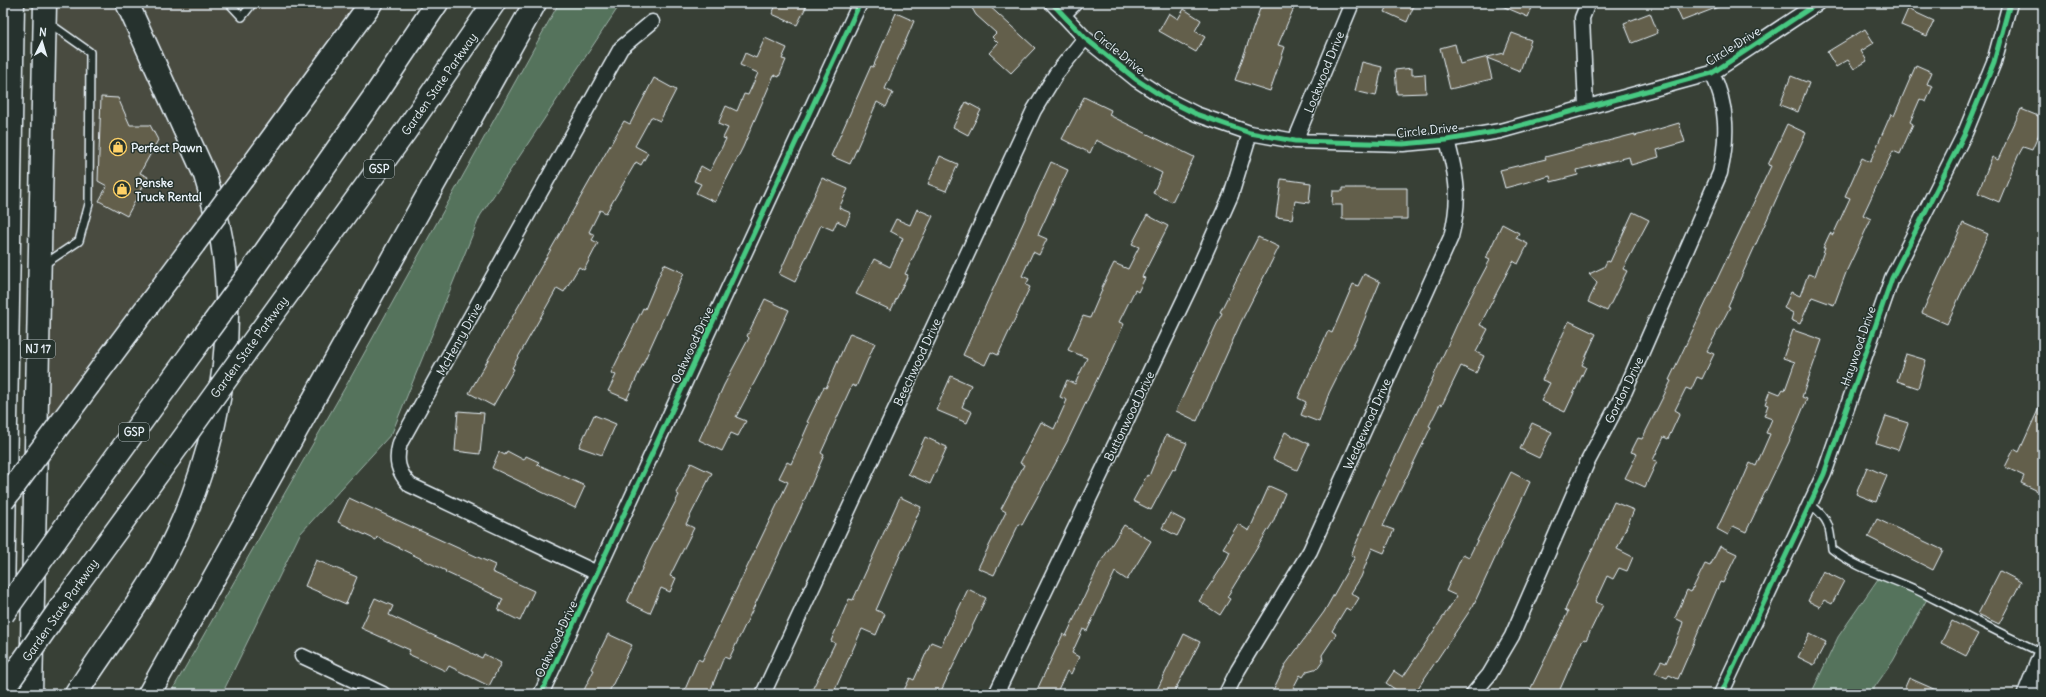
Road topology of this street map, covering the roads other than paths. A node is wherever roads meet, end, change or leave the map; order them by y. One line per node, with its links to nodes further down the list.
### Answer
1 (12, 3): 21 (highway); 30 (highway, NJ 17)
2 (127, 3): 34 (highway)
3 (230, 3): 4 (lane)
4 (254, 3)
5 (371, 3): 27 (highway, bridge)
6 (437, 3): 31 (highway, GSP, bridge)
7 (494, 3): 35 (highway, Garden State Parkway / GSP, bridge)
8 (535, 3): 37 (highway)
9 (860, 3): 29 (street, Oakwood Drive)
10 (1052, 3): 17 (street, Circle Drive)
11 (1075, 3): 17 (street)
12 (1352, 3): 25 (street, Lockwood Drive)
13 (1588, 3): 22 (street)
14 (1818, 3): 20 (street, Circle Drive)
15 (2010, 3): 28 (street, Haywood Drive)
16 (45, 11): 26 (highway, NJ 17); 26 (lane)
17 (1063, 15): 19 (street, Circle Drive)
18 (652, 22): 29 (street, McHenry Drive)
19 (1085, 38): 23 (street, Circle Drive); 40 (street, Beechwood Drive)
20 (1712, 73): 22 (street, Circle Drive); 43 (street, Gordon Drive)
21 (3, 95)
22 (1586, 107): 24 (street, Circle Drive)
23 (1250, 133): 25 (street, Circle Drive); 41 (street, Buttonwood Drive)
24 (1447, 140): 25 (street, Circle Drive); 42 (street, Wedgewood Drive)
25 (1295, 141)
26 (40, 267): 36 (highway, NJ 17)
27 (3, 501)
28 (1810, 504): 32 (lane); 44 (street, Haywood Drive)
29 (597, 573): 39 (street, Oakwood Drive)
30 (3, 600)
31 (3, 614)
32 (2043, 655): 45 (street)
33 (302, 656): 38 (street)
34 (79, 689)
35 (3, 690)
36 (31, 694)
37 (149, 694)
38 (383, 694)
39 (541, 694)
40 (763, 694)
41 (996, 694)
42 (1226, 694)
43 (1473, 694)
44 (1721, 694)
45 (2028, 694)

